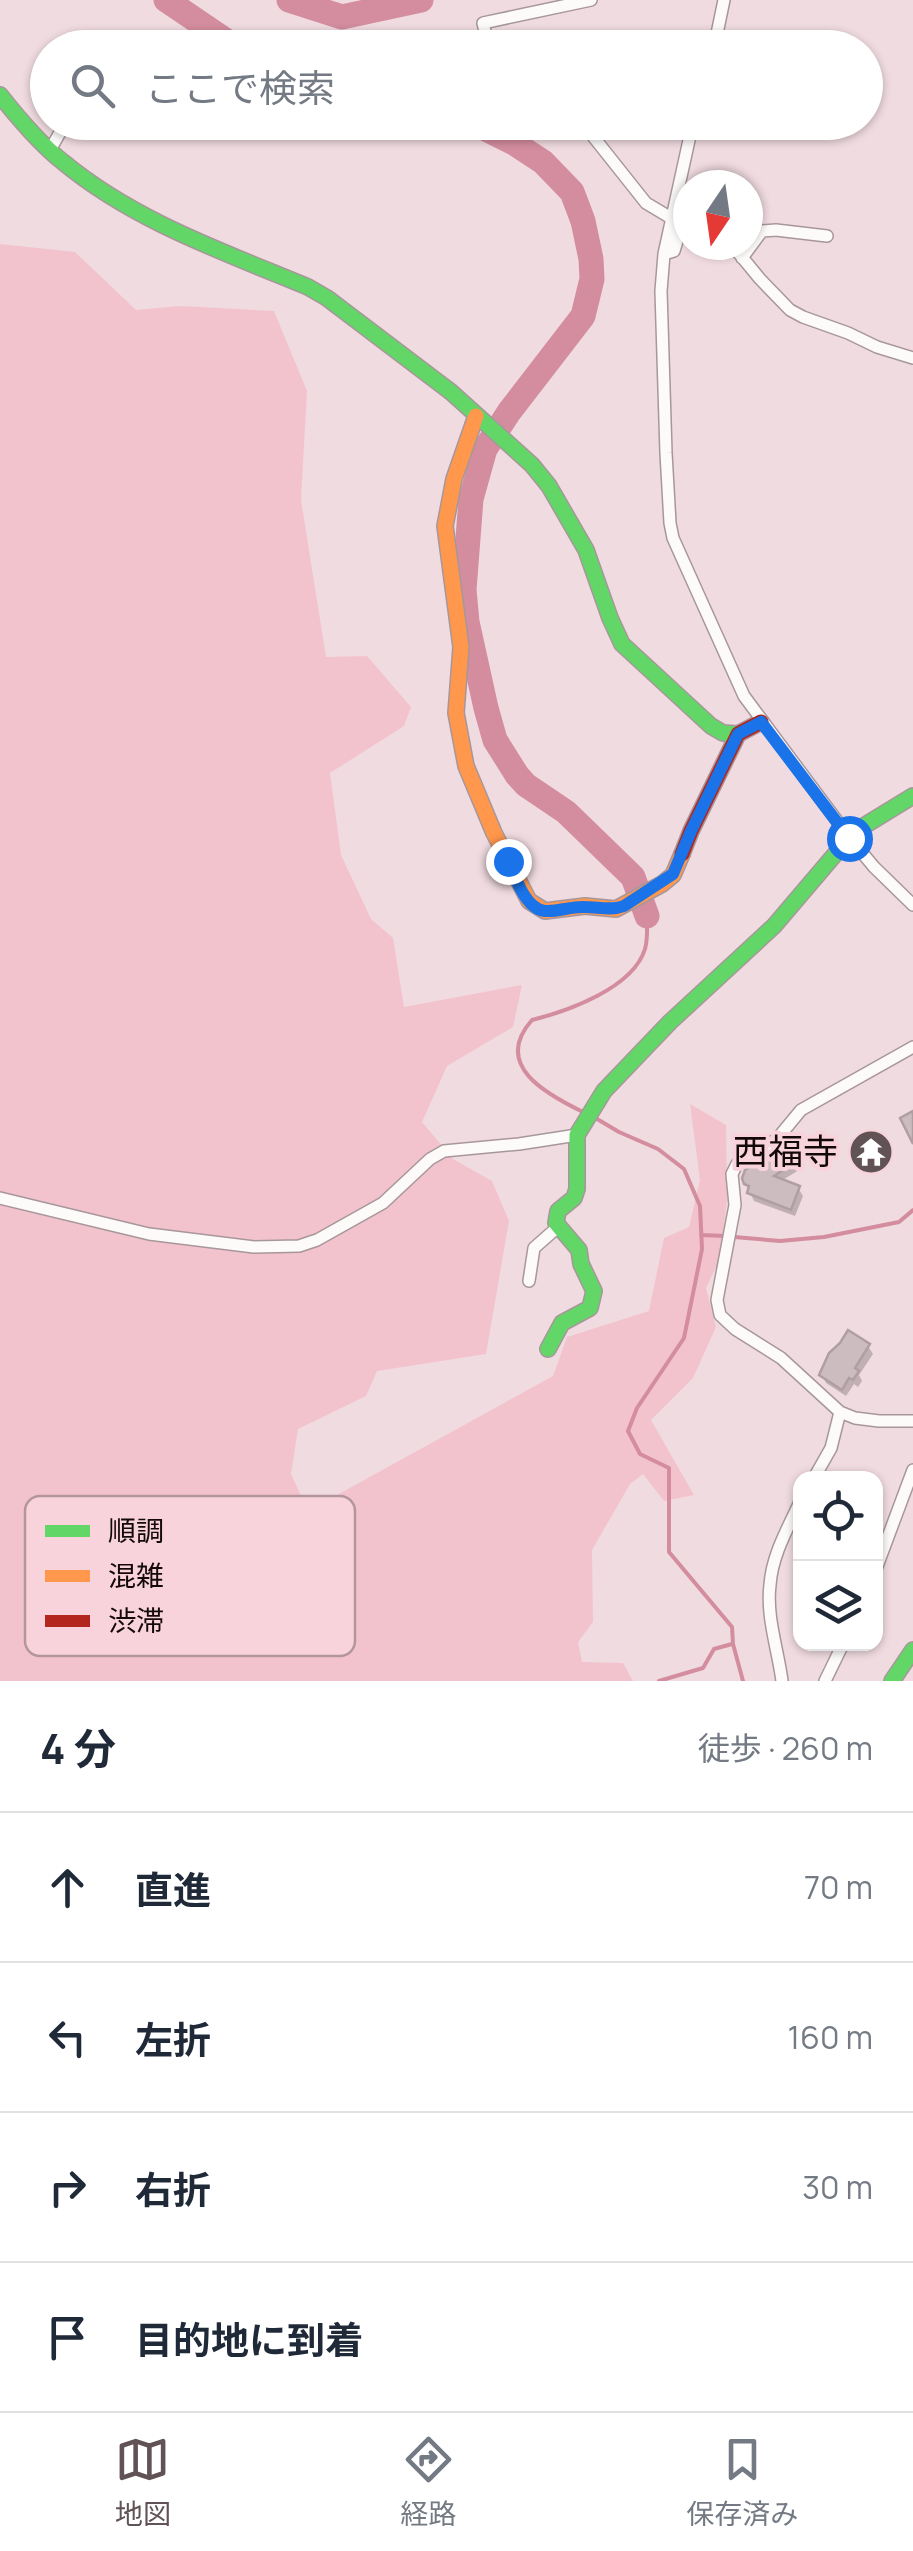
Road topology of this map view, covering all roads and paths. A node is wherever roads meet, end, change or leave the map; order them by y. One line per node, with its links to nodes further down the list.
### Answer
1 (590, 0): 3 (street)
2 (724, 0): 4 (street)
3 (485, 30)
4 (718, 30)
5 (0, 96): 6 (street)
6 (30, 132)
7 (39, 140): 11 (street)
8 (56, 140): 11 (street)
9 (596, 140): 12 (street)
10 (689, 140): 12 (street)
11 (50, 150): 19 (street)
12 (672, 218): 16 (street)
13 (763, 231): 14 (street)
14 (826, 236)
15 (673, 251): 16 (street)
16 (664, 254): 20 (street)
17 (744, 260): 18 (street)
18 (913, 358)
19 (479, 419): 21 (street); 21 (street)
20 (761, 722): 21 (street); 23 (street)
21 (738, 734)
22 (913, 796): 23 (street)
23 (849, 838): 24 (street); 26 (street)
24 (913, 905)
25 (913, 1047): 31 (street)
26 (581, 1129): 27 (street); 28 (street)
27 (0, 1198)
28 (559, 1226): 29 (street); 30 (street)
29 (529, 1281)
30 (548, 1349)
31 (840, 1412): 32 (street); 34 (street)
32 (913, 1421)
33 (913, 1470): 36 (street)
34 (818, 1471)
35 (793, 1517): 39 (street)
36 (879, 1561)
37 (913, 1650): 41 (street)
38 (839, 1651): 40 (street)
39 (782, 1681)
40 (826, 1681)
41 (892, 1681)

